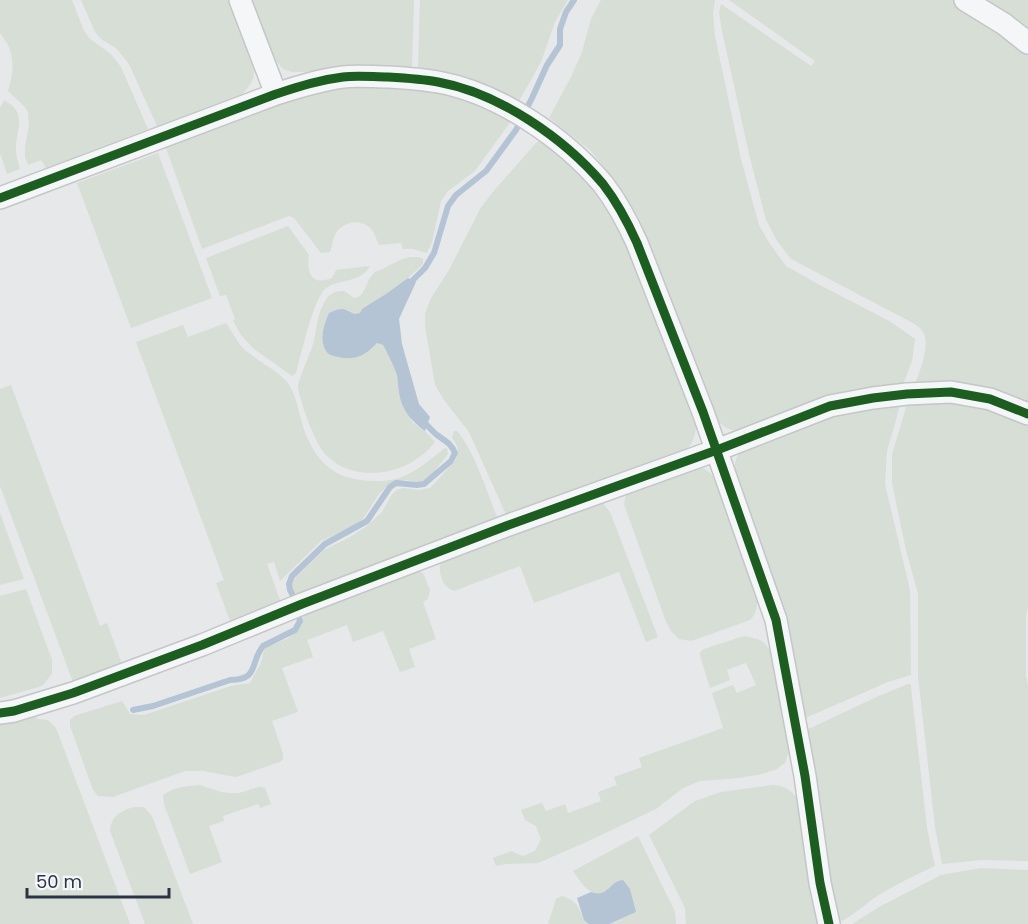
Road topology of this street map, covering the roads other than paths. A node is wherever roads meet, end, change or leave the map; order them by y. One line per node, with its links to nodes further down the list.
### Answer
1 (240, 0): 4 (street)
2 (965, 0): 3 (street)
3 (1028, 43)
4 (276, 94): 5 (street); 7 (street)
5 (0, 198)
6 (1028, 414): 7 (street)
7 (717, 450): 8 (street); 9 (street)
8 (0, 713)
9 (829, 924)

